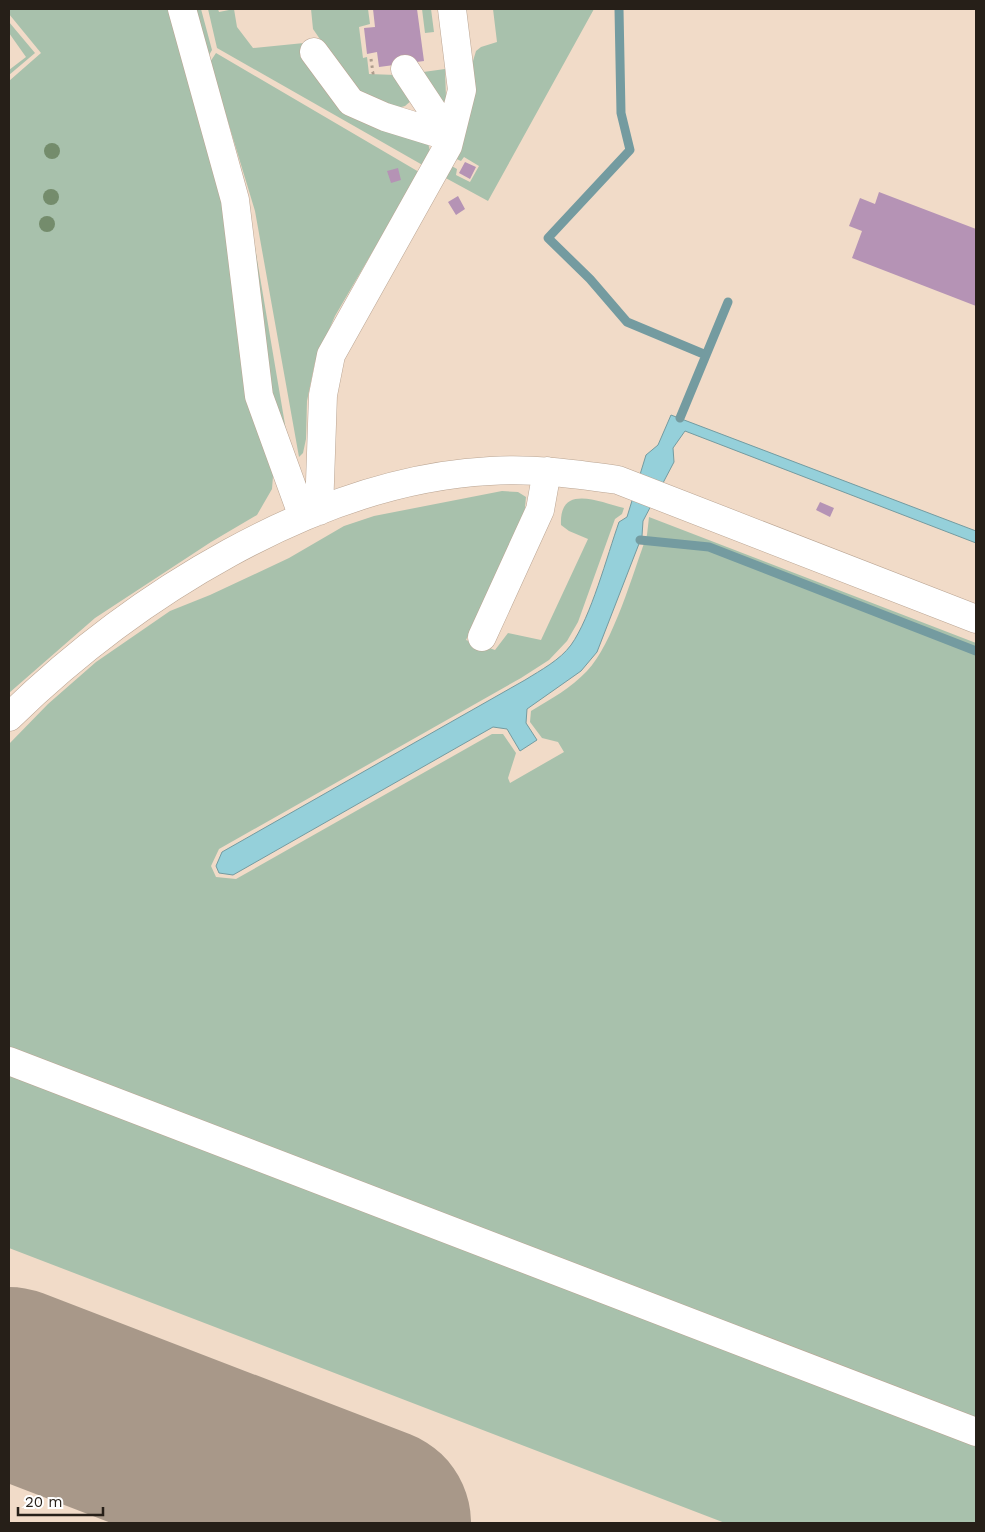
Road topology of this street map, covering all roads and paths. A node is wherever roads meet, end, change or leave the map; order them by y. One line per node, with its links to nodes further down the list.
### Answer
1 (182, 9): 7 (lane)
2 (452, 9): 5 (lane)
3 (314, 52): 5 (lane)
4 (405, 69): 5 (lane)
5 (450, 137): 7 (lane)
6 (547, 471): 7 (lane); 8 (lane); 9 (lane)
7 (311, 514): 10 (lane)
8 (976, 619)
9 (482, 637)
10 (9, 717)
11 (9, 1061): 12 (lane)
12 (976, 1432)

